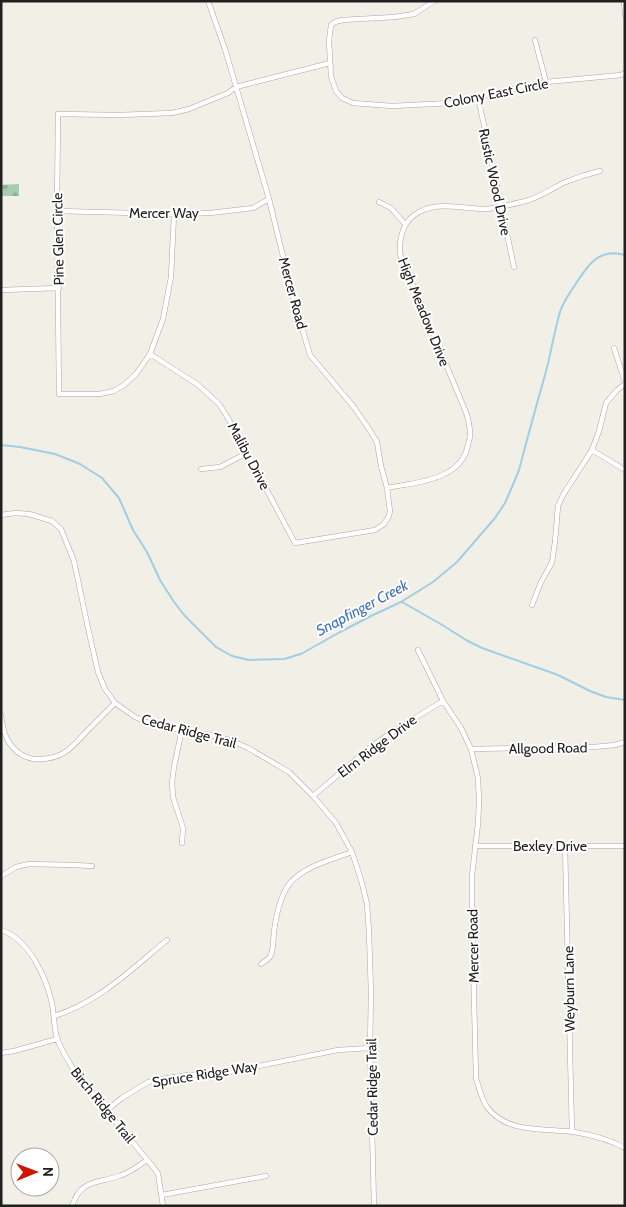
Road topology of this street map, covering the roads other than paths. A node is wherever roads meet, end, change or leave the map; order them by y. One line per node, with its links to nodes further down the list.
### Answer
1 (208, 1): 9 (street, Mercer Road)
2 (434, 1): 6 (street, Colony East Circle)
3 (624, 1): 4 (street)
4 (625, 14)
5 (535, 40): 8 (street)
6 (330, 63): 9 (street, Pine Glen Circle); 10 (street, Colony East Circle)
7 (625, 73): 8 (street, Colony East Circle)
8 (546, 82): 10 (street, Colony East Circle)
9 (236, 87): 12 (street, Mercer Road); 15 (street, Pine Glen Circle)
10 (478, 97): 14 (street, Rustic Wood Drive)
11 (600, 171): 14 (street)
12 (269, 199): 16 (street, Mercer Way); 28 (street, Mercer Road)
13 (379, 202): 17 (street)
14 (501, 207): 17 (street); 18 (street, Rustic Wood Drive)
15 (57, 211): 16 (street, Mercer Way); 19 (street, Pine Glen Circle)
16 (174, 214): 22 (street, Pine Glen Circle)
17 (405, 224): 28 (street, High Meadow Drive)
18 (514, 267)
19 (59, 288): 20 (street); 22 (street, Pine Glen Circle)
20 (1, 290)
21 (614, 348): 23 (street)
22 (150, 354): 25 (street, Malibu Drive)
23 (625, 383): 24 (street)
24 (592, 450): 27 (street); 31 (street)
25 (247, 453): 26 (street); 30 (street, Malibu Drive)
26 (201, 469)
27 (625, 470)
28 (387, 488): 30 (street, Mercer Road)
29 (1, 515): 34 (street, Cedar Ridge Trail)
30 (341, 535)
31 (532, 605)
32 (418, 650): 33 (street, Mercer Road)
33 (442, 701): 38 (street, Mercer Road); 39 (street, Elm Ridge Drive)
34 (115, 703): 35 (street); 36 (street, Cedar Ridge Trail)
35 (1, 715)
36 (182, 729): 39 (street, Cedar Ridge Trail); 40 (street)
37 (625, 742): 38 (street, Allgood Road)
38 (472, 749): 41 (street, Mercer Road)
39 (314, 796): 44 (street, Cedar Ridge Trail)
40 (182, 843)
41 (475, 846): 42 (street, Bexley Drive); 55 (street, Mercer Road)
42 (565, 846): 43 (street, Bexley Drive); 55 (street, Weyburn Lane)
43 (625, 846)
44 (352, 852): 49 (street); 52 (street, Cedar Ridge Trail)
45 (92, 866): 46 (street)
46 (1, 876)
47 (1, 930): 50 (street, Birch Ridge Trail)
48 (167, 940): 50 (street)
49 (261, 964)
50 (54, 1016): 51 (street, Birch Ridge Trail)
51 (57, 1039): 53 (street); 54 (street, Birch Ridge Trail)
52 (370, 1048): 54 (street, Spruce Ridge Way); 62 (street, Cedar Ridge Trail)
53 (1, 1053)
54 (107, 1110): 57 (street, Birch Ridge Trail)
55 (572, 1132): 56 (street, Mercer Road)
56 (625, 1148)
57 (147, 1160): 59 (street, Birch Ridge Trail); 60 (street)
58 (266, 1176): 59 (street)
59 (162, 1195): 61 (street, Birch Ridge Trail)
60 (72, 1206)
61 (163, 1206)
62 (374, 1206)

